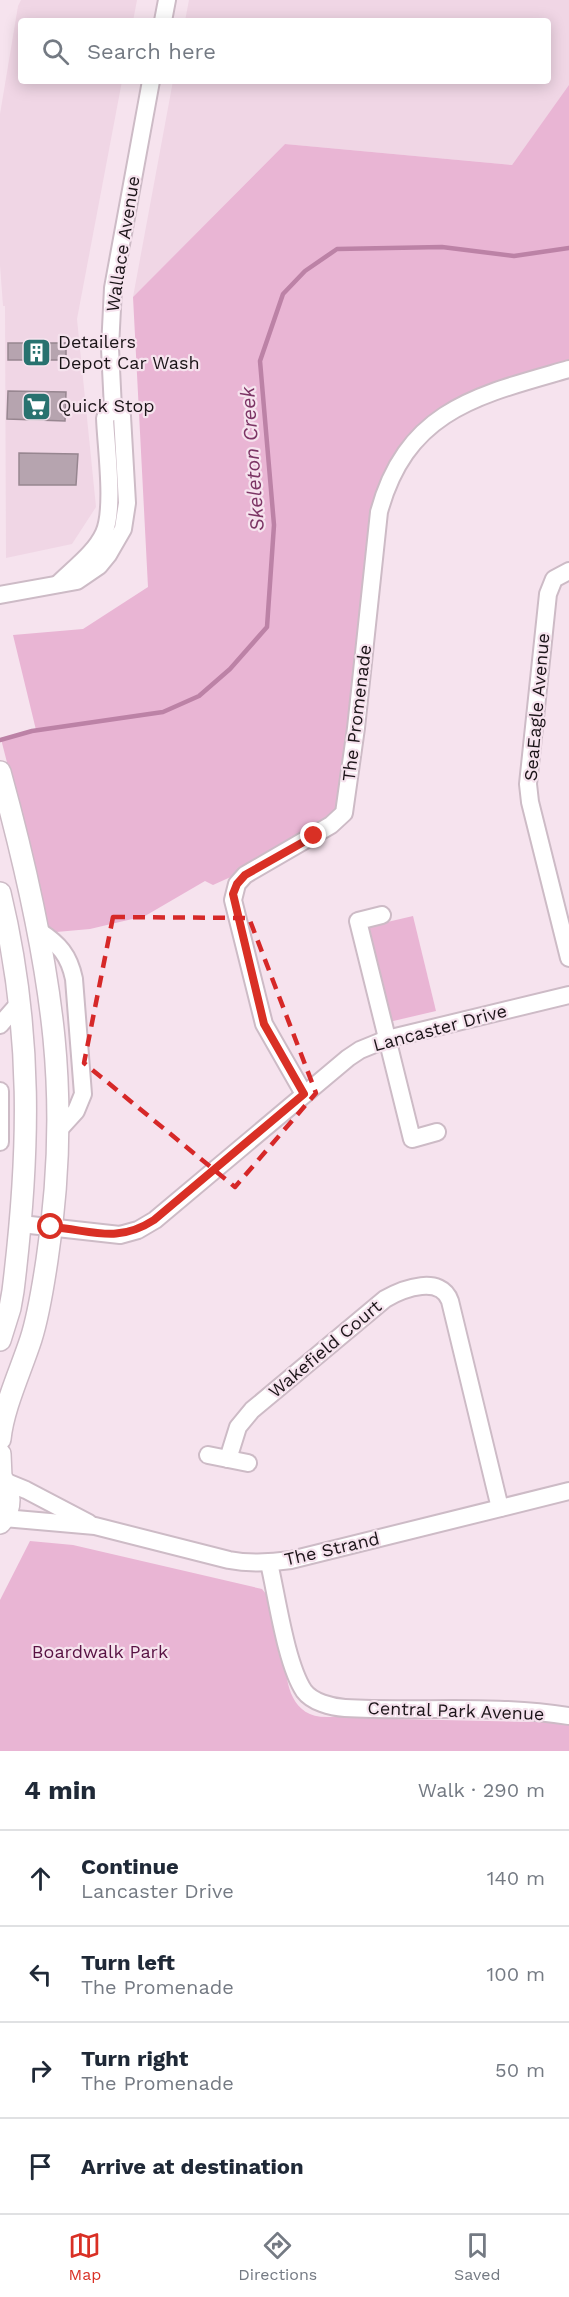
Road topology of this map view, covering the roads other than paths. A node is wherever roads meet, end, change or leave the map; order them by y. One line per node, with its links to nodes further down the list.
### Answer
1 (167, 0): 2 (street)
2 (164, 18)
3 (150, 84): 6 (street, Wallace Avenue)
4 (569, 369): 16 (street, The Promenade)
5 (569, 571): 10 (street, SeaEagle Avenue)
6 (0, 595)
7 (0, 772): 20 (main road)
8 (0, 893): 12 (main road)
9 (382, 915): 14 (street)
10 (569, 958)
11 (569, 994): 14 (street, Lancaster Drive)
12 (20, 1002): 13 (street); 19 (main road)
13 (0, 1025)
14 (387, 1039): 16 (street, Lancaster Drive); 17 (street)
15 (0, 1091): 18 (street)
16 (304, 1094): 20 (street, Lancaster Drive)
17 (437, 1132)
18 (0, 1142)
19 (21, 1224): 20 (street, Lancaster Drive); 21 (main road)
20 (51, 1227): 22 (main road)
21 (0, 1340)
22 (0, 1439)
23 (0, 1454): 27 (main road)
24 (208, 1455): 25 (street)
25 (228, 1459): 26 (street); 29 (street, Wakefield Court)
26 (248, 1463)
27 (2, 1478): 30 (main road); 31 (street, The Strand)
28 (569, 1491): 29 (street, The Strand)
29 (500, 1508): 32 (street, The Strand)
30 (2, 1521): 31 (street, The Strand)
31 (95, 1526): 32 (street, The Strand)
32 (268, 1563): 33 (street, Central Park Avenue)
33 (569, 1716)

